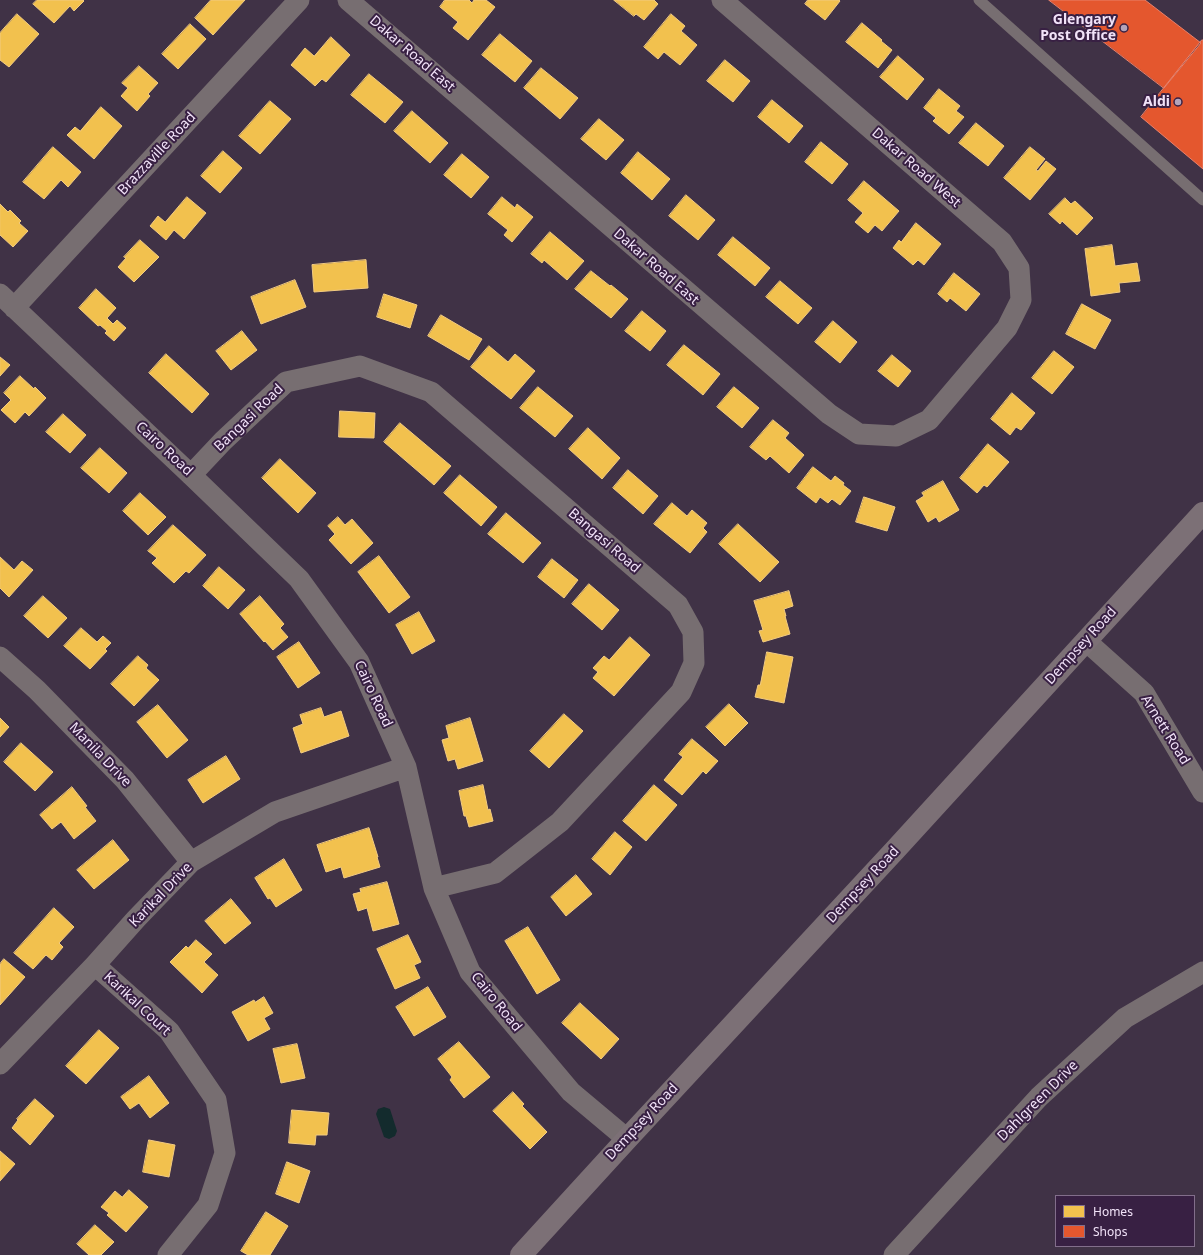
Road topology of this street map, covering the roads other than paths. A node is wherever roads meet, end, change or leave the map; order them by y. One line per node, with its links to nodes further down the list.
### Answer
1 (299, 0): 6 (street, Brazzaville Road)
2 (348, 0): 7 (street, Dakar Road East)
3 (722, 0): 7 (street, Dakar Road West)
4 (978, 0): 5 (lane)
5 (1203, 200)
6 (7, 301): 8 (street, Cairo Road)
7 (975, 366)
8 (192, 475): 12 (street, Cairo Road); 15 (street, Bangasi Road)
9 (1203, 513): 10 (main road, Dempsey Road)
10 (1086, 640): 13 (street, Arnett Road); 19 (main road, Dempsey Road)
11 (0, 657): 14 (street, Manila Drive)
12 (406, 767): 14 (street, Karikal Drive); 15 (street, Cairo Road)
13 (1203, 792)
14 (191, 862): 16 (street, Karikal Drive)
15 (434, 888): 19 (street, Cairo Road)
16 (95, 965): 18 (street, Karikal Drive); 20 (street, Karikal Court)
17 (1203, 972): 22 (street, Dahlgreen Drive)
18 (0, 1064)
19 (627, 1139): 21 (main road, Dempsey Road)
20 (168, 1255)
21 (521, 1255)
22 (894, 1255)

